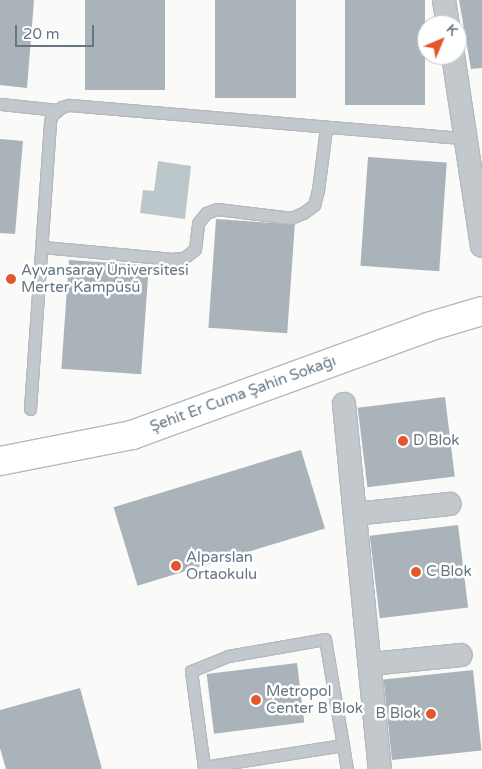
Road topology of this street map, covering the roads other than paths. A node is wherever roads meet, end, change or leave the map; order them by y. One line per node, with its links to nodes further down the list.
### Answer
1 (444, 0): 2 (street)
2 (446, 15)
3 (454, 65): 7 (street)
4 (0, 104): 5 (lane)
5 (57, 110): 6 (lane); 9 (lane)
6 (326, 128): 7 (lane); 9 (lane)
7 (465, 138): 8 (street)
8 (482, 246)
9 (43, 247): 12 (lane)
10 (482, 311): 13 (main road, Şehit Er Cuma Şahin Sokağı)
11 (344, 404): 15 (street)
12 (30, 409)
13 (0, 461)
14 (449, 504): 15 (street)
15 (355, 514): 17 (street)
16 (462, 655): 17 (street)
17 (370, 664): 20 (street)
18 (343, 745): 18 (lane); 19 (lane)
19 (347, 769)
20 (380, 769)

